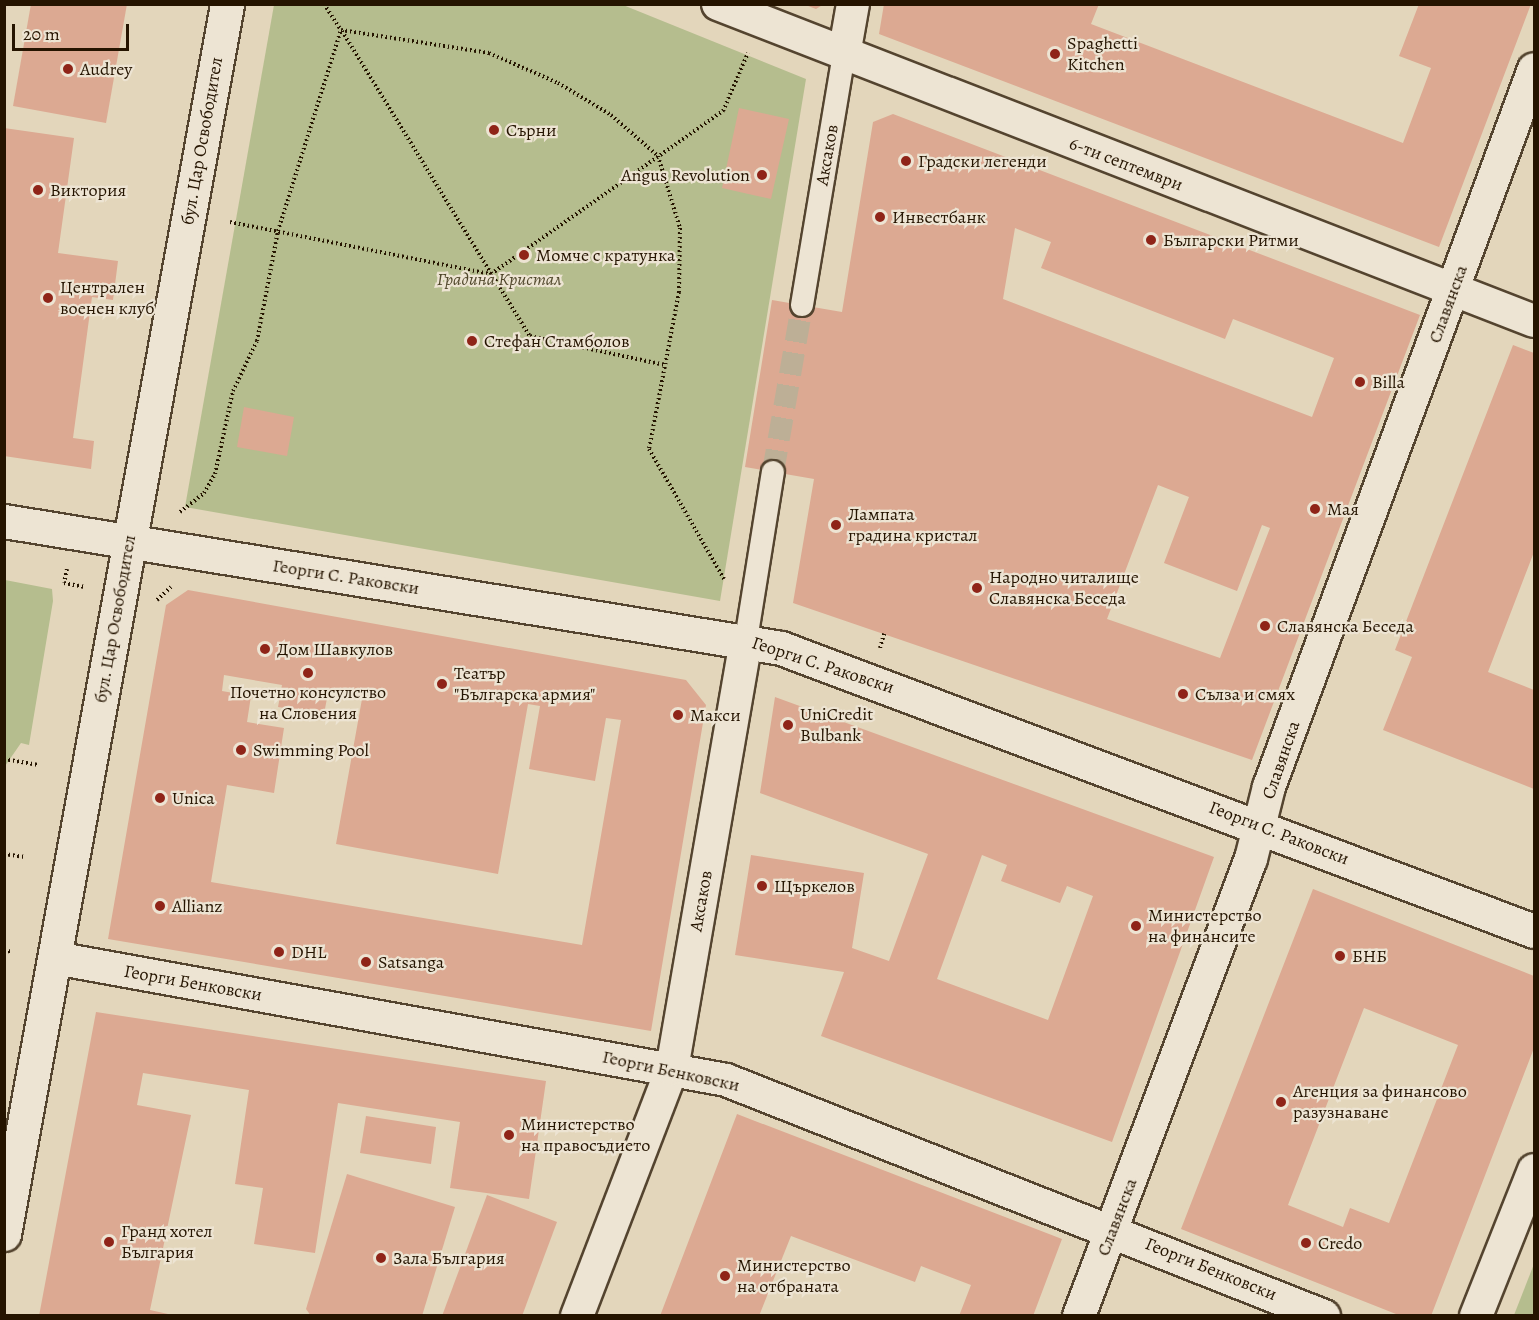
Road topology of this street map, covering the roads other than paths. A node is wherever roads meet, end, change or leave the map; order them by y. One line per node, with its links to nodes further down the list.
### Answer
1 (227, 4): 11 (street, бул. Цар Освободител)
2 (718, 4): 4 (street, 6-ти септември)
3 (853, 4): 4 (street, Аксаков)
4 (844, 55): 6 (street, 6-ти септември); 7 (street, Аксаков)
5 (1534, 69): 6 (street, Славянска)
6 (1454, 290): 8 (street, 6-ти септември); 13 (street, Славянска)
7 (802, 306)
8 (1534, 321)
9 (773, 472): 12 (street, Аксаков)
10 (4, 521): 11 (street, Георги С. Раковски)
11 (129, 543): 12 (street, Георги С. Раковски); 15 (street, бул. Цар Освободител)
12 (746, 640): 13 (street, Георги С. Раковски); 16 (street, Аксаков)
13 (1260, 826): 14 (street, Георги С. Раковски); 18 (street, Славянска)
14 (1534, 931)
15 (55, 958): 16 (street, Георги Бенковски); 19 (street, бул. Цар Освободител)
16 (672, 1069): 18 (street, Георги Бенковски); 20 (street, Аксаков)
17 (1534, 1170): 23 (street)
18 (1113, 1229): 21 (street, Славянска); 22 (street, Георги Бенковски)
19 (4, 1234)
20 (577, 1316)
21 (1079, 1316)
22 (1324, 1316)
23 (1476, 1316)

